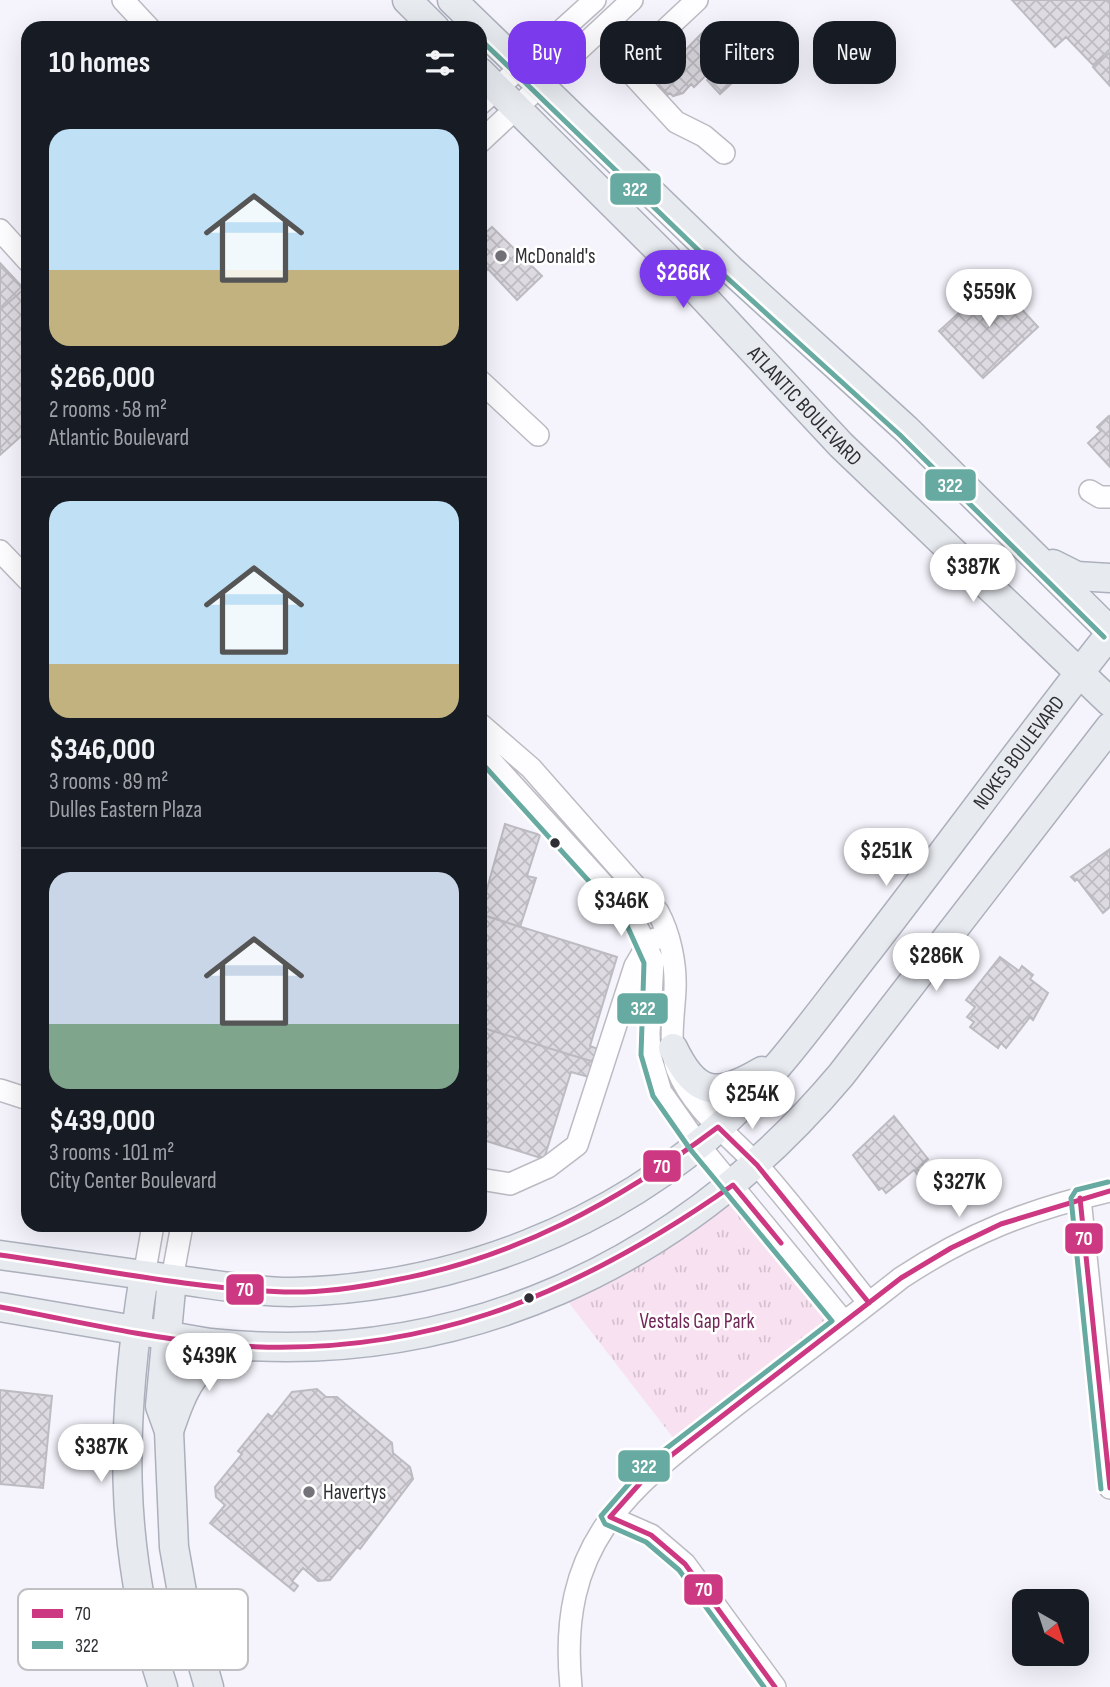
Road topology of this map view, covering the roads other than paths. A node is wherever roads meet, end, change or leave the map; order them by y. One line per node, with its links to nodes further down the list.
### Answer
1 (123, 0): 7 (street)
2 (407, 0): 8 (main road)
3 (452, 0): 9 (main road)
4 (595, 0): 10 (street)
5 (632, 0): 16 (street)
6 (697, 0): 20 (street)
7 (142, 21)
8 (428, 21)
9 (474, 21)
10 (571, 21)
11 (487, 34): 12 (main road)
12 (508, 54)
13 (508, 74): 15 (street)
14 (537, 84): 16 (main road)
15 (487, 87)
16 (540, 87): 18 (street); 26 (main road)
17 (487, 89): 18 (main road, ATLANTIC BOULEVARD)
18 (516, 109): 19 (street); 30 (main road, ATLANTIC BOULEVARD)
19 (487, 136)
20 (724, 152)
21 (0, 230): 22 (street)
22 (21, 253)
23 (487, 388): 24 (street)
24 (538, 435)
25 (0, 551): 27 (street)
26 (1033, 551): 28 (main road); 29 (main road)
27 (21, 573)
28 (1110, 578)
29 (1110, 632): 30 (main road, NOKES BOULEVARD)
30 (1079, 673): 31 (main road, ATLANTIC BOULEVARD); 40 (main road, NOKES BOULEVARD)
31 (1110, 702)
32 (1110, 727): 36 (main road)
33 (487, 730): 37 (street)
34 (487, 757): 38 (street)
35 (1110, 761): 36 (main road)
36 (1056, 798): 44 (main road)
37 (667, 930): 38 (street); 39 (street)
38 (648, 944): 43 (street); 45 (street)
39 (673, 1048): 40 (main road); 43 (street)
40 (783, 1059): 43 (main road, NOKES BOULEVARD)
41 (0, 1090): 42 (street)
42 (21, 1097)
43 (708, 1135): 44 (street); 46 (street); 52 (main road, NOKES BOULEVARD)
44 (757, 1165): 46 (main road); 53 (street)
45 (487, 1180)
46 (733, 1185): 55 (street); 58 (main road)
47 (1110, 1191): 48 (street)
48 (1080, 1198): 53 (street); 60 (street)
49 (154, 1232): 52 (street)
50 (179, 1232): 52 (street)
51 (0, 1255): 52 (main road, NOKES BOULEVARD)
52 (158, 1277): 56 (main road); 57 (main road)
53 (869, 1303): 55 (street)
54 (0, 1307): 56 (main road)
55 (844, 1322): 61 (street)
56 (135, 1330): 57 (main road); 62 (main road)
57 (164, 1337): 58 (main road); 59 (main road)
58 (245, 1346): 59 (main road)
59 (169, 1431): 63 (main road)
60 (1110, 1488)
61 (610, 1517): 68 (street); 69 (street)
62 (138, 1589)
63 (181, 1589)
64 (159, 1670): 66 (main road)
65 (204, 1670): 67 (main road)
66 (163, 1687)
67 (209, 1687)
68 (571, 1687)
69 (775, 1687)

